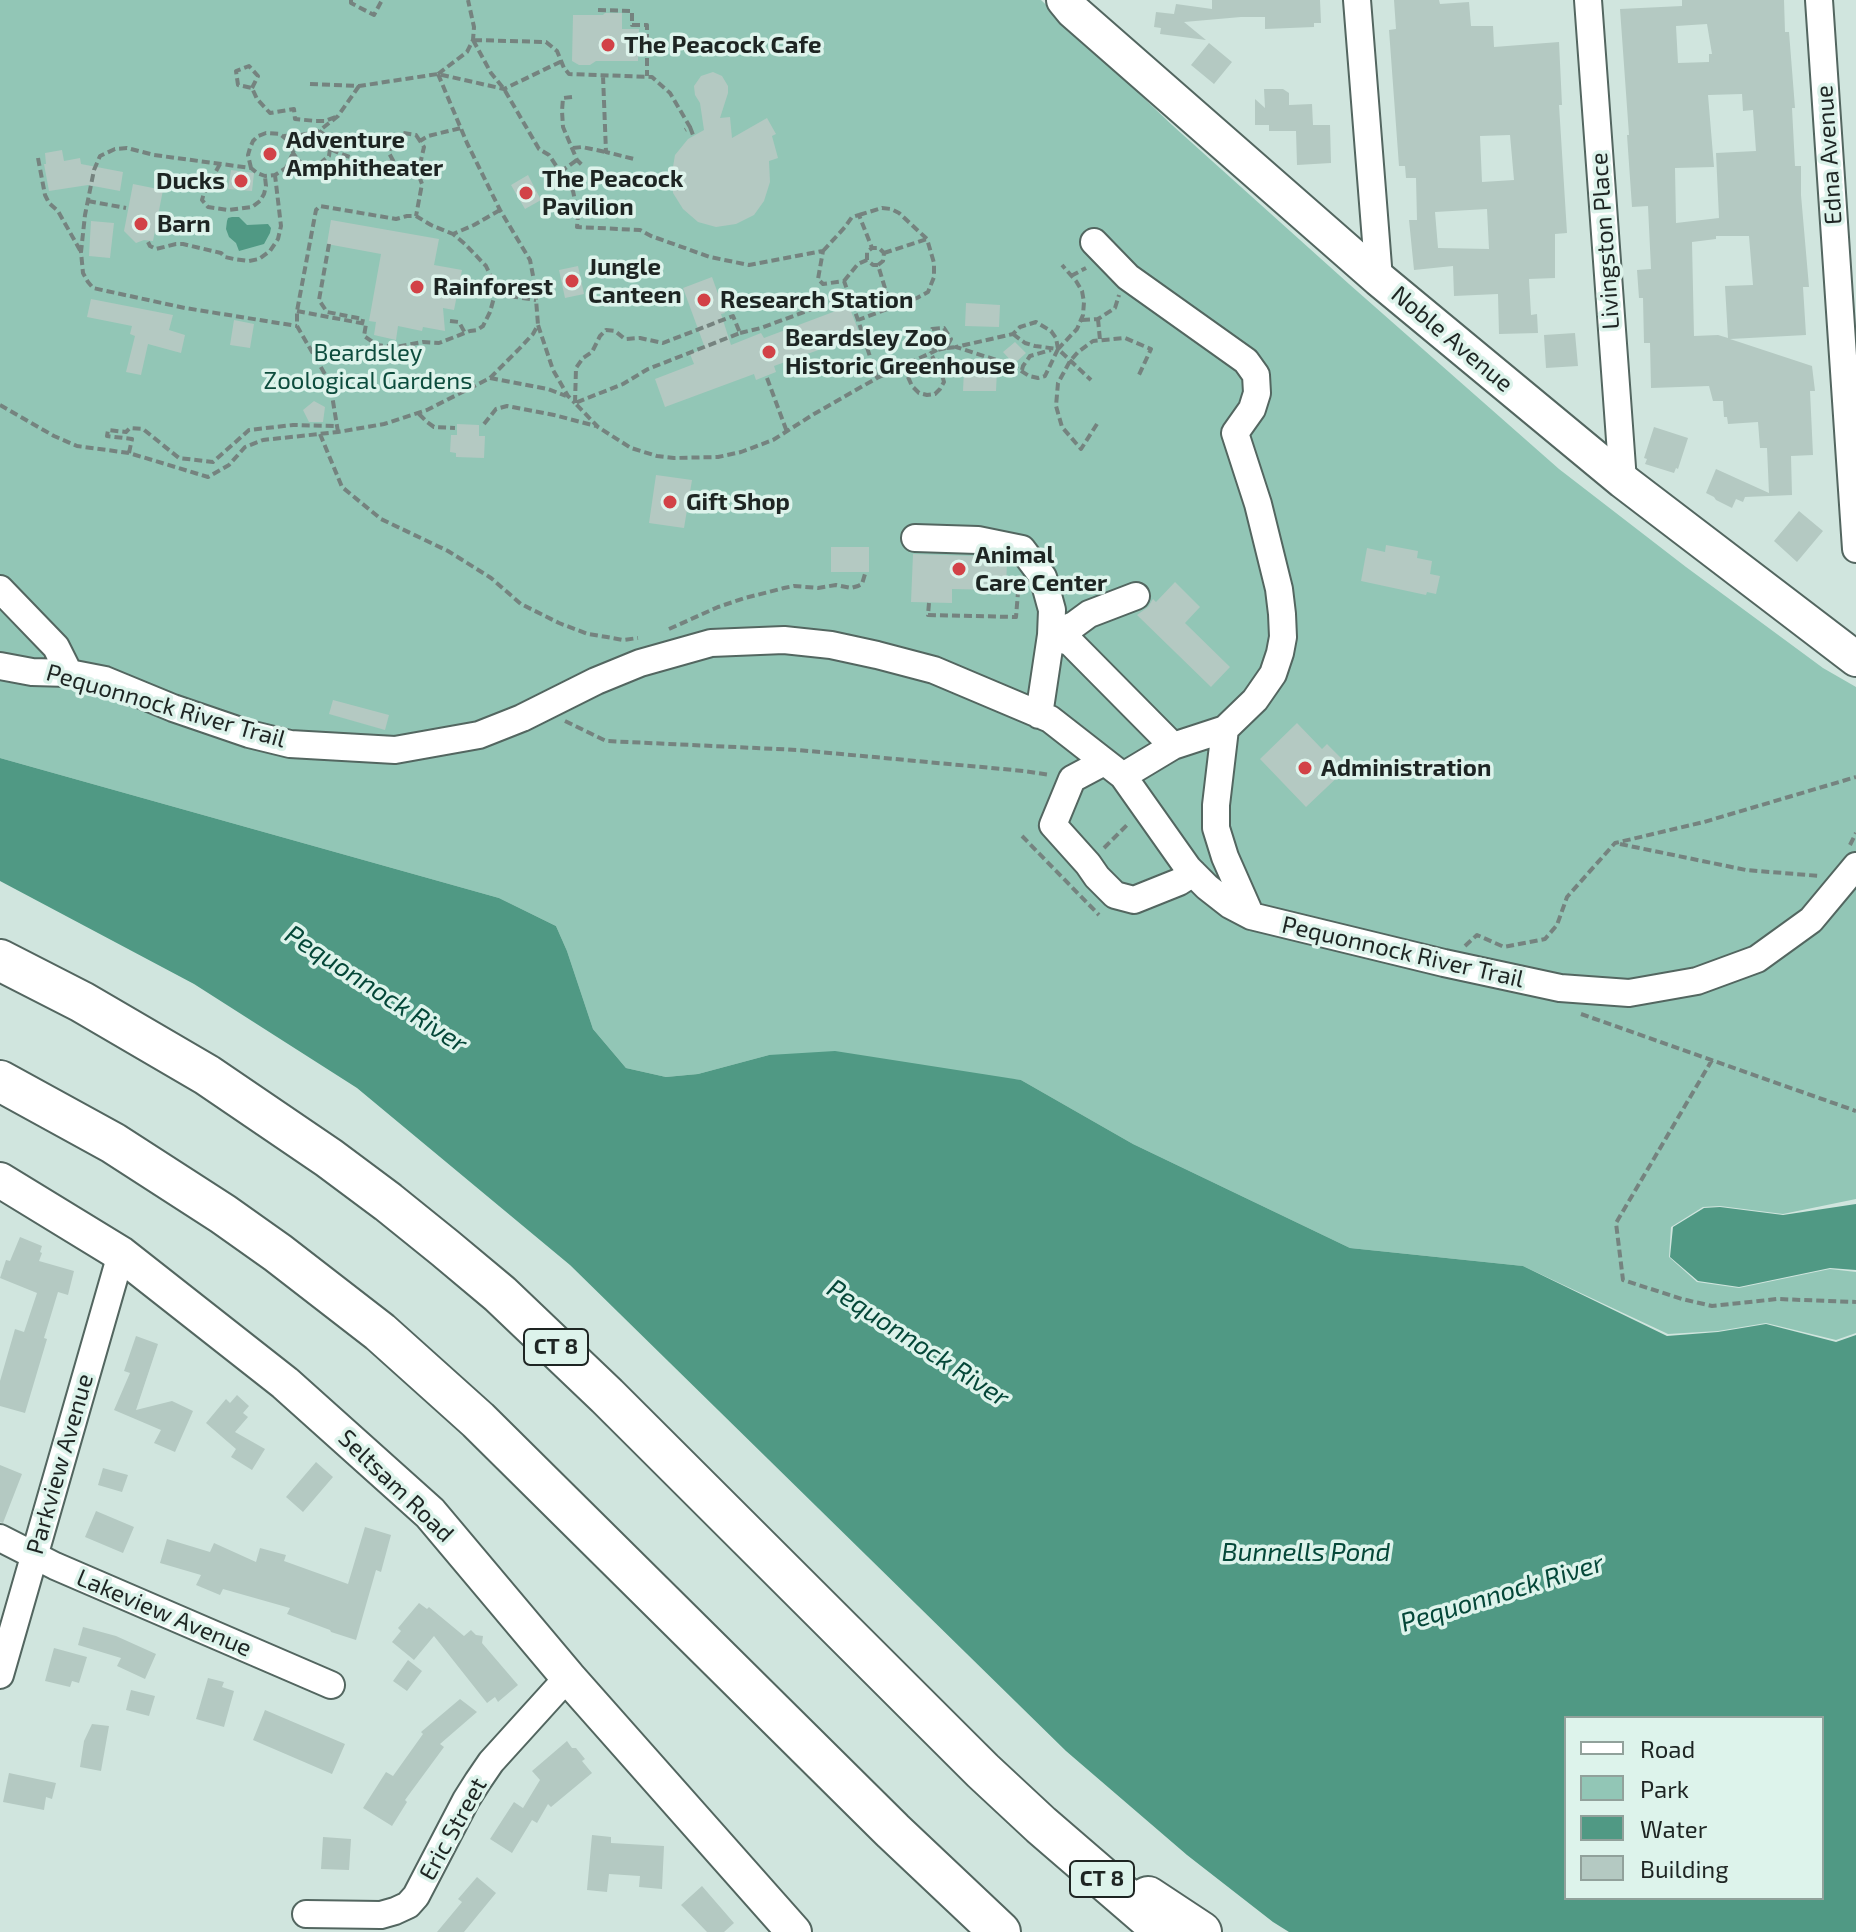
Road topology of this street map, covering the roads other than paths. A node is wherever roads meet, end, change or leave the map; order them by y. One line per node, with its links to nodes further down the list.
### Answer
1 (1357, 0): 6 (street)
2 (1588, 0): 7 (street, Livingston Place)
3 (1819, 0): 9 (street, Edna Avenue)
4 (1070, 4): 6 (main road, Noble Avenue)
5 (1094, 242): 17 (street)
6 (1379, 279): 7 (main road, Noble Avenue)
7 (1623, 481): 13 (main road, Noble Avenue)
8 (915, 538): 12 (street)
9 (1856, 549)
10 (0, 589): 15 (street)
11 (1136, 596): 12 (street)
12 (1051, 635): 16 (street); 18 (street)
13 (1856, 659)
14 (0, 666): 15 (street)
15 (69, 673): 16 (street)
16 (1039, 715): 19 (street)
17 (1225, 729): 18 (street); 22 (street)
18 (1173, 746): 19 (street)
19 (1114, 769): 21 (street); 21 (street)
20 (1850, 861): 22 (street)
21 (1193, 873): 22 (street)
22 (1251, 916)
23 (0, 960): 32 (highway, CT 8)
24 (0, 1081): 35 (highway)
25 (0, 1180): 26 (main road, Seltsam Road)
26 (121, 1254): 28 (street, Parkview Avenue); 30 (main road, Seltsam Road)
27 (0, 1538): 28 (street, Lakeview Avenue)
28 (35, 1555): 29 (street, Parkview Avenue); 31 (street, Lakeview Avenue)
29 (0, 1675)
30 (568, 1677): 33 (street, Eric Street); 34 (main road, Seltsam Road)
31 (331, 1685)
32 (1041, 1825): 36 (highway, CT 8); 37 (highway)
33 (306, 1914)
34 (794, 1932)
35 (1000, 1932)
36 (1165, 1932)
37 (1201, 1932)

